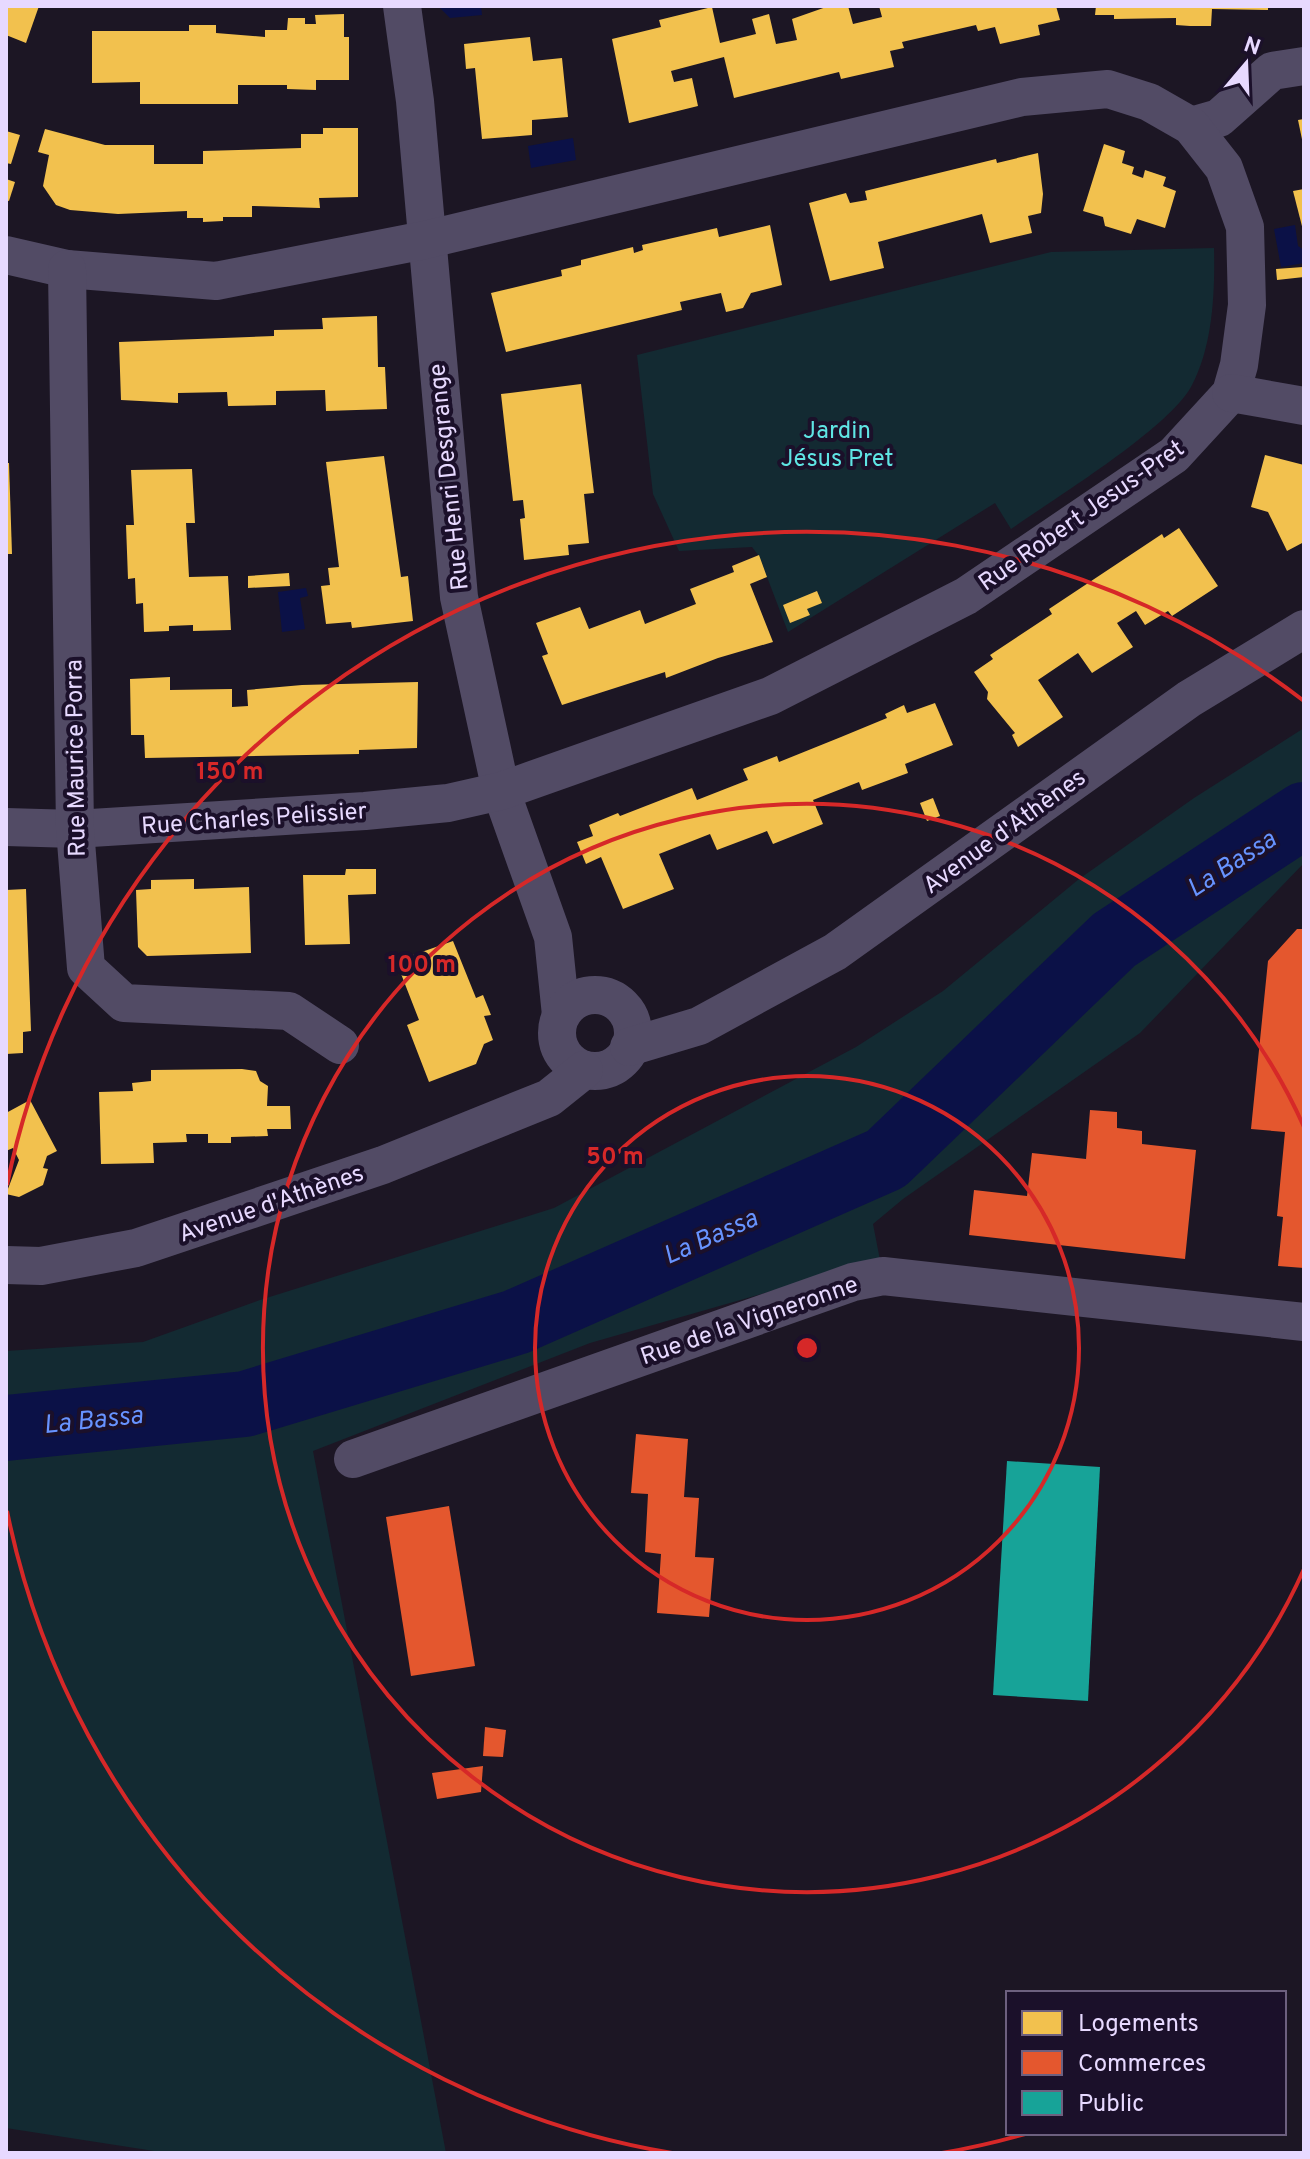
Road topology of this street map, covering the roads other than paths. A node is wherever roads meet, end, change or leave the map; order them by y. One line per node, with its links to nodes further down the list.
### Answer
1 (402, 6): 4 (street, Rue Henri Desgrange)
2 (1304, 66): 3 (street)
3 (1191, 126): 4 (street, Rue Robert Jesus-Pret); 7 (street, Rue Robert Jesus-Pret)
4 (425, 240): 6 (street, Rue Robert Jesus-Pret); 10 (street, Rue Henri Desgrange)
5 (6, 255): 6 (street, Rue Robert Jesus-Pret)
6 (67, 269): 12 (street, Rue Maurice Porra)
7 (1231, 393): 8 (street); 10 (street, Rue Robert Jesus-Pret)
8 (1304, 406)
9 (1304, 629): 14 (street, Avenue d'Athènes)
10 (501, 791): 12 (street, Rue Charles Pelissier); 13 (street, Rue Henri Desgrange)
11 (6, 827): 12 (street, Rue Charles Pelissier)
12 (75, 829): 16 (street, Rue Maurice Porra)
13 (553, 937): 14 (street, Rue Henri Desgrange); 15 (street, Rue Henri Desgrange)
14 (620, 1019): 15 (street, Avenue d'Athènes); 15 (street)
15 (568, 1044): 17 (street, Avenue d'Athènes)
16 (340, 1045)
17 (6, 1265)
18 (1304, 1322): 19 (street, Rue de la Vigneronne)
19 (353, 1459)

